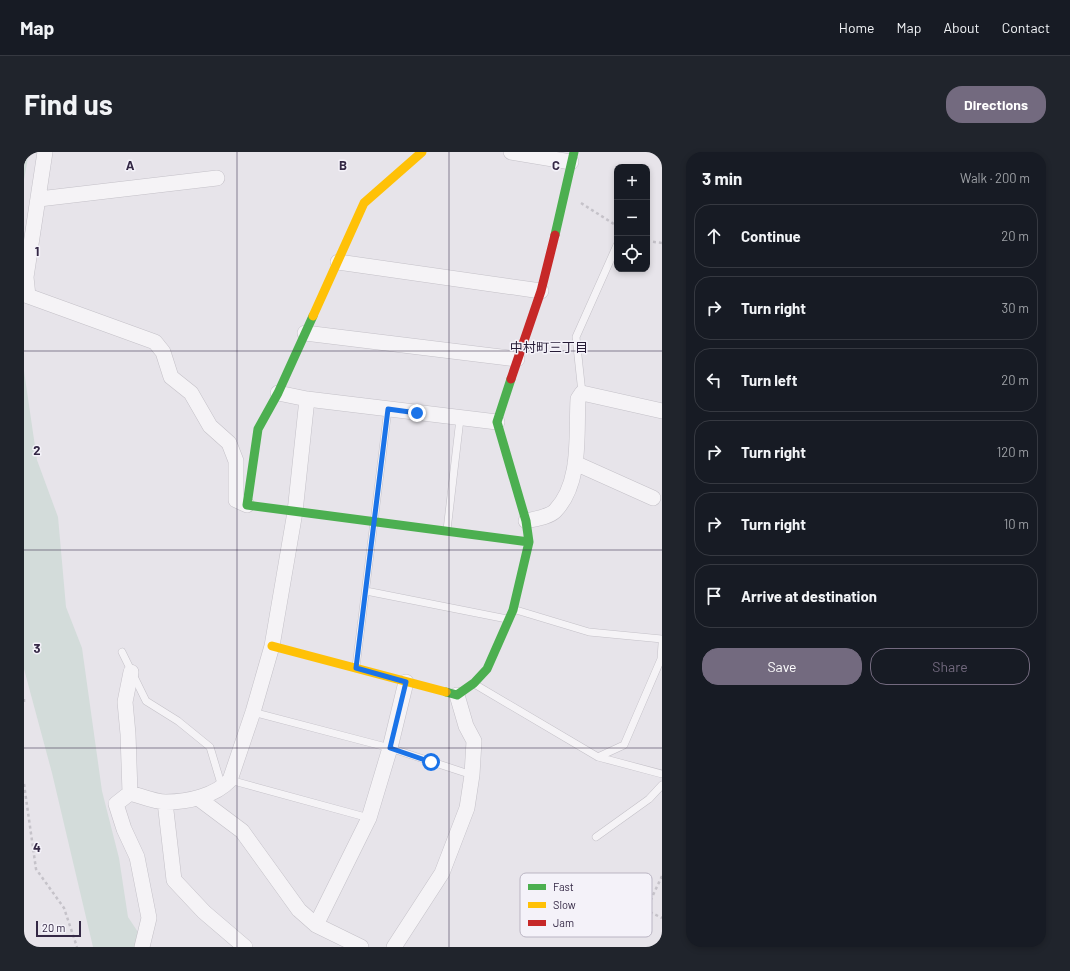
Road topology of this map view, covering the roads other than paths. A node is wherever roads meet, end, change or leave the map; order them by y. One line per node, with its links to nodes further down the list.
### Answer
1 (45, 152): 6 (street)
2 (422, 152): 8 (street)
3 (511, 152): 4 (street)
4 (572, 157): 9 (street)
5 (218, 178): 6 (street)
6 (39, 199): 21 (street)
7 (614, 252): 13 (lane)
8 (338, 262): 9 (street); 10 (street)
9 (541, 291): 11 (street)
10 (305, 333): 11 (street); 12 (street)
11 (517, 359): 18 (street)
12 (278, 393): 14 (street); 21 (street)
13 (582, 393): 16 (street); 19 (street)
14 (307, 398): 15 (street); 22 (street)
15 (388, 409): 17 (street); 24 (lane)
16 (662, 411)
17 (460, 419): 18 (street); 25 (lane)
18 (498, 422): 23 (street)
19 (575, 463): 20 (street); 23 (street)
20 (653, 498)
21 (248, 505): 22 (street)
22 (295, 512): 24 (street); 32 (street)
23 (526, 521): 26 (street)
24 (374, 523): 25 (street); 27 (lane)
25 (447, 532): 26 (street)
26 (529, 542): 28 (street)
27 (366, 591): 29 (lane); 34 (lane)
28 (513, 610): 29 (street); 30 (lane)
29 (509, 619): 37 (street)
30 (662, 638)
31 (662, 644): 41 (lane)
32 (272, 646): 34 (street); 39 (street)
33 (122, 652): 35 (lane)
34 (356, 668): 36 (street)
35 (131, 672): 44 (lane); 46 (street)
36 (406, 682): 38 (street); 40 (street)
37 (474, 683): 38 (street); 41 (lane)
38 (457, 695): 43 (street)
39 (253, 712): 40 (lane); 44 (street)
40 (390, 748): 43 (lane); 49 (street)
41 (598, 756): 42 (lane)
42 (662, 774)
43 (472, 775): 55 (street)
44 (226, 784): 47 (street); 49 (lane)
45 (662, 785): 50 (lane)
46 (130, 793): 48 (street); 52 (street)
47 (198, 798): 48 (street); 51 (street)
48 (165, 802): 53 (street)
49 (369, 818): 51 (street)
50 (596, 837)
51 (316, 926): 54 (street)
52 (142, 947)
53 (245, 947)
54 (361, 947)
55 (394, 947)

